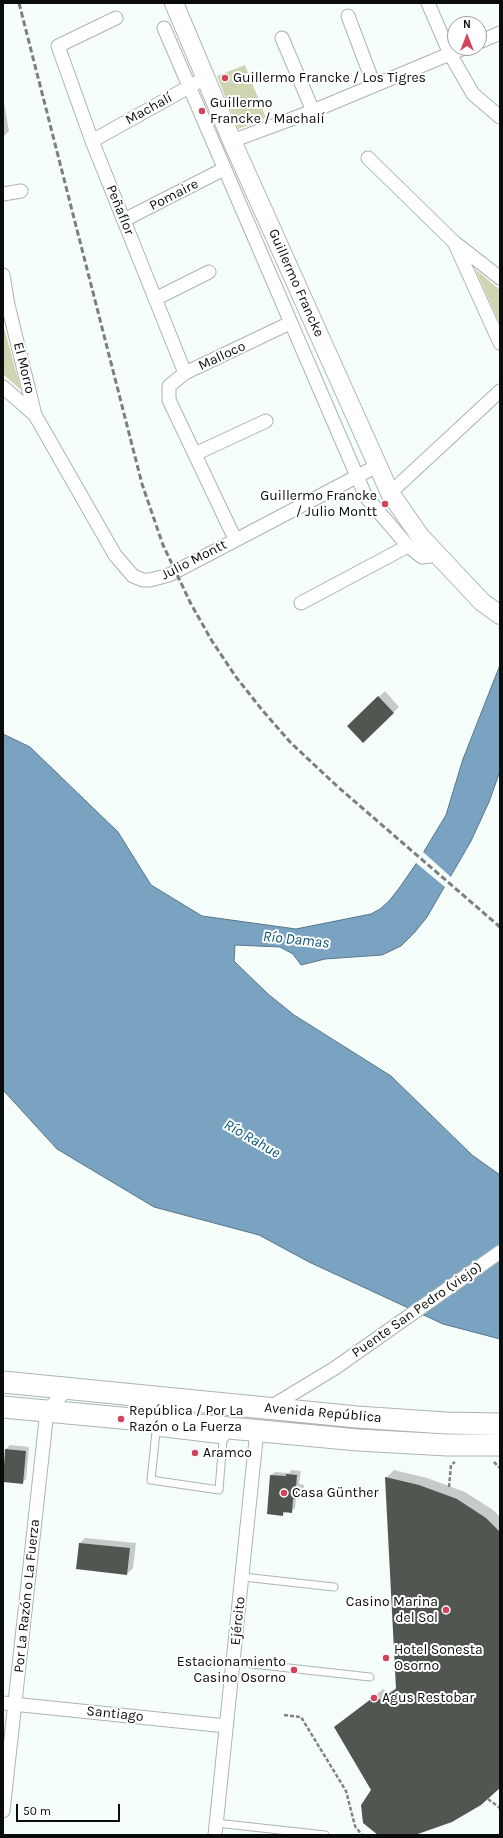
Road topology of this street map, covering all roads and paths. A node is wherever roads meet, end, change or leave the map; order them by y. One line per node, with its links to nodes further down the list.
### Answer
1 (174, 3): 12 (main road, Guillermo Francke)
2 (428, 3): 9 (street)
3 (348, 16): 13 (street)
4 (116, 18): 17 (street, Peñaflor)
5 (164, 28): 14 (street, Guillermo Francke)
6 (500, 33): 8 (street)
7 (282, 38): 15 (street)
8 (487, 39)
9 (447, 47)
10 (447, 55): 13 (street)
11 (451, 56): 16 (street)
12 (205, 78): 14 (street, Machalí); 18 (main road, Guillermo Francke)
13 (374, 85): 15 (street)
14 (189, 87): 17 (street, Machalí); 20 (street, Guillermo Francke)
15 (313, 111): 18 (street)
16 (500, 117)
17 (92, 140): 23 (street, Peñaflor)
18 (232, 141): 37 (main road, Guillermo Francke)
19 (368, 158): 24 (street)
20 (224, 170): 23 (street, Pomaire); 29 (street, Guillermo Francke)
21 (21, 191): 22 (street)
22 (3, 194)
23 (124, 220): 28 (street, Peñaflor)
24 (454, 242): 27 (street); 30 (street)
25 (209, 272): 28 (street)
26 (3, 275): 34 (street, El Morro)
27 (500, 278)
28 (156, 299): 31 (street, Peñaflor)
29 (290, 323): 31 (street, Malloco); 38 (street, Guillermo Francke)
30 (500, 343)
31 (185, 373): 36 (street, Malloco)
32 (3, 387): 34 (street)
33 (500, 391): 39 (street)
34 (35, 415): 40 (street, Julio Montt)
35 (266, 420): 36 (street)
36 (195, 454): 40 (street)
37 (377, 466): 38 (street, Julio Montt); 39 (main road, Guillermo Francke)
38 (356, 476): 40 (street, Julio Montt); 41 (street, Guillermo Francke)
39 (390, 493): 42 (main road, Guillermo Francke)
40 (235, 539)
41 (408, 546): 42 (street, Guillermo Francke); 43 (street)
42 (436, 553): 44 (main road, Guillermo Francke)
43 (301, 603)
44 (500, 616)
45 (500, 1252): 49 (street, Puente San Pedro (viejo))
46 (3, 1382): 47 (main road, Avenida República)
47 (68, 1388): 49 (main road, Avenida República); 50 (street)
48 (3, 1407): 50 (main road, Avenida República)
49 (268, 1409): 51 (main road, Avenida República)
50 (47, 1411): 52 (main road, Avenida República); 62 (street, Por La Razón o La Fuerza)
51 (500, 1424)
52 (150, 1426): 53 (main road, Avenida República); 53 (lane)
53 (239, 1432): 54 (main road, Avenida República); 58 (street, Ejército)
54 (496, 1452): 56 (path)
55 (461, 1459): 57 (path)
56 (500, 1468)
57 (449, 1487)
58 (243, 1577): 59 (lane); 60 (street, Ejército)
59 (334, 1586)
60 (234, 1662): 61 (lane); 64 (street, Ejército)
61 (370, 1677)
62 (9, 1703): 64 (street, Santiago); 67 (street, Por La Razón o La Fuerza)
63 (284, 1715): 70 (path)
64 (226, 1726): 68 (street, Ejército)
65 (488, 1799): 66 (path)
66 (500, 1808)
67 (3, 1811)
68 (215, 1829): 69 (lane)
69 (325, 1835)
70 (362, 1835)

